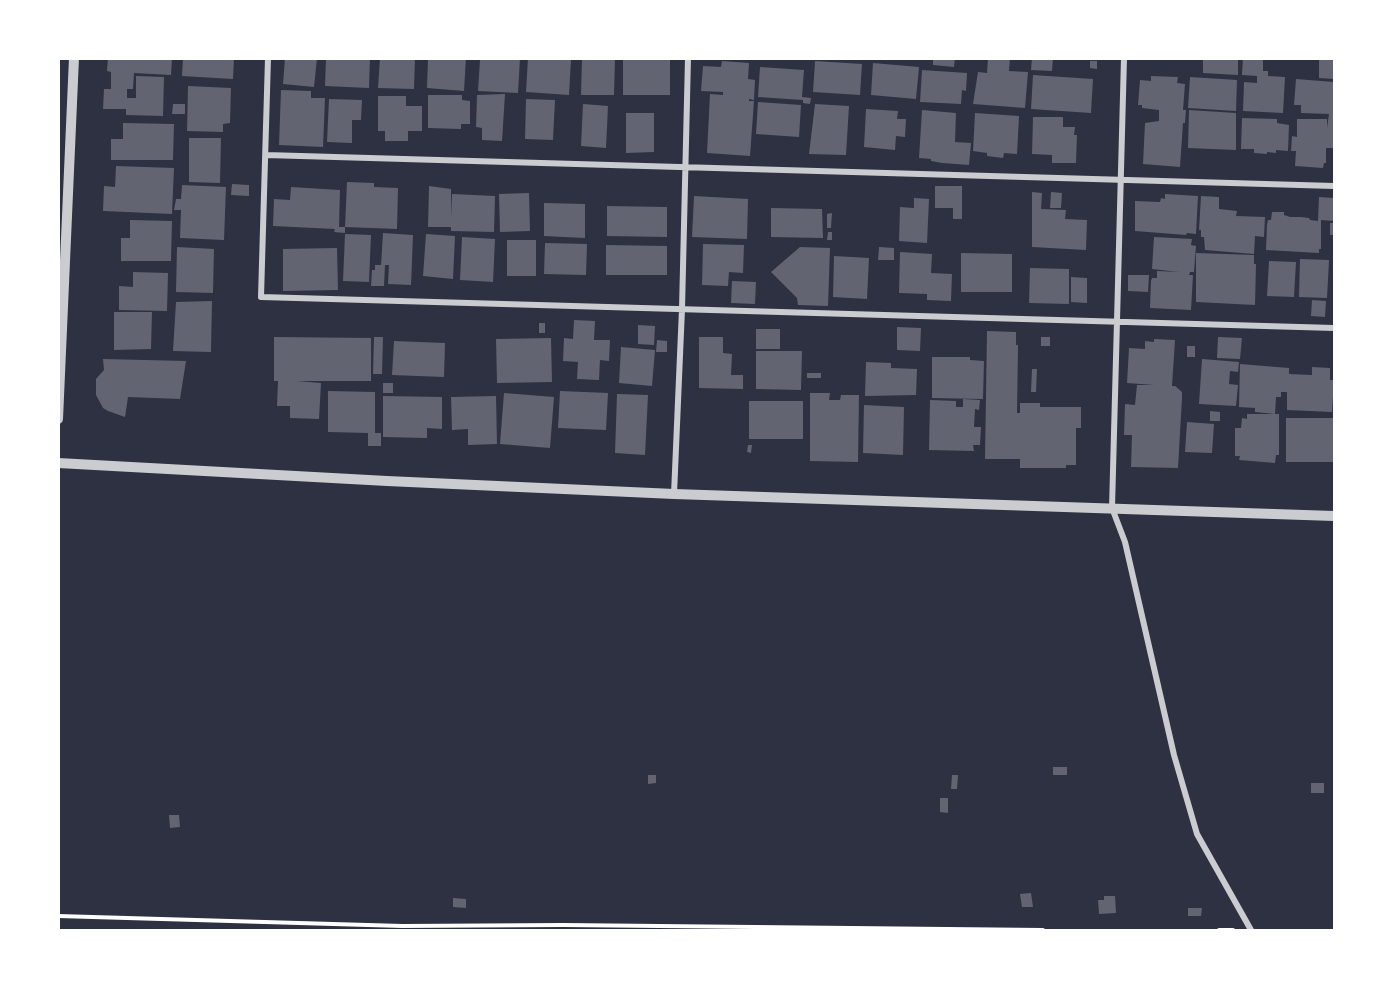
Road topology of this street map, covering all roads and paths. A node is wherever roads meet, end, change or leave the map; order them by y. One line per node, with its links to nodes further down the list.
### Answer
1 (74, 58): 12 (street)
2 (268, 58): 5 (street)
3 (688, 58): 6 (street)
4 (1124, 58): 7 (street)
5 (266, 155): 6 (street); 9 (street)
6 (686, 166): 7 (street); 9 (street)
7 (1119, 179): 8 (street); 10 (street)
8 (1335, 186)
9 (682, 309): 10 (street); 14 (street)
10 (1115, 321): 11 (street); 15 (street)
11 (1335, 328)
12 (58, 419)
13 (58, 463): 14 (street)
14 (674, 494): 15 (street)
15 (1112, 508): 16 (street); 19 (street)
16 (1335, 516)
17 (58, 916): 18 (path)
18 (1042, 930)
19 (1251, 930)

